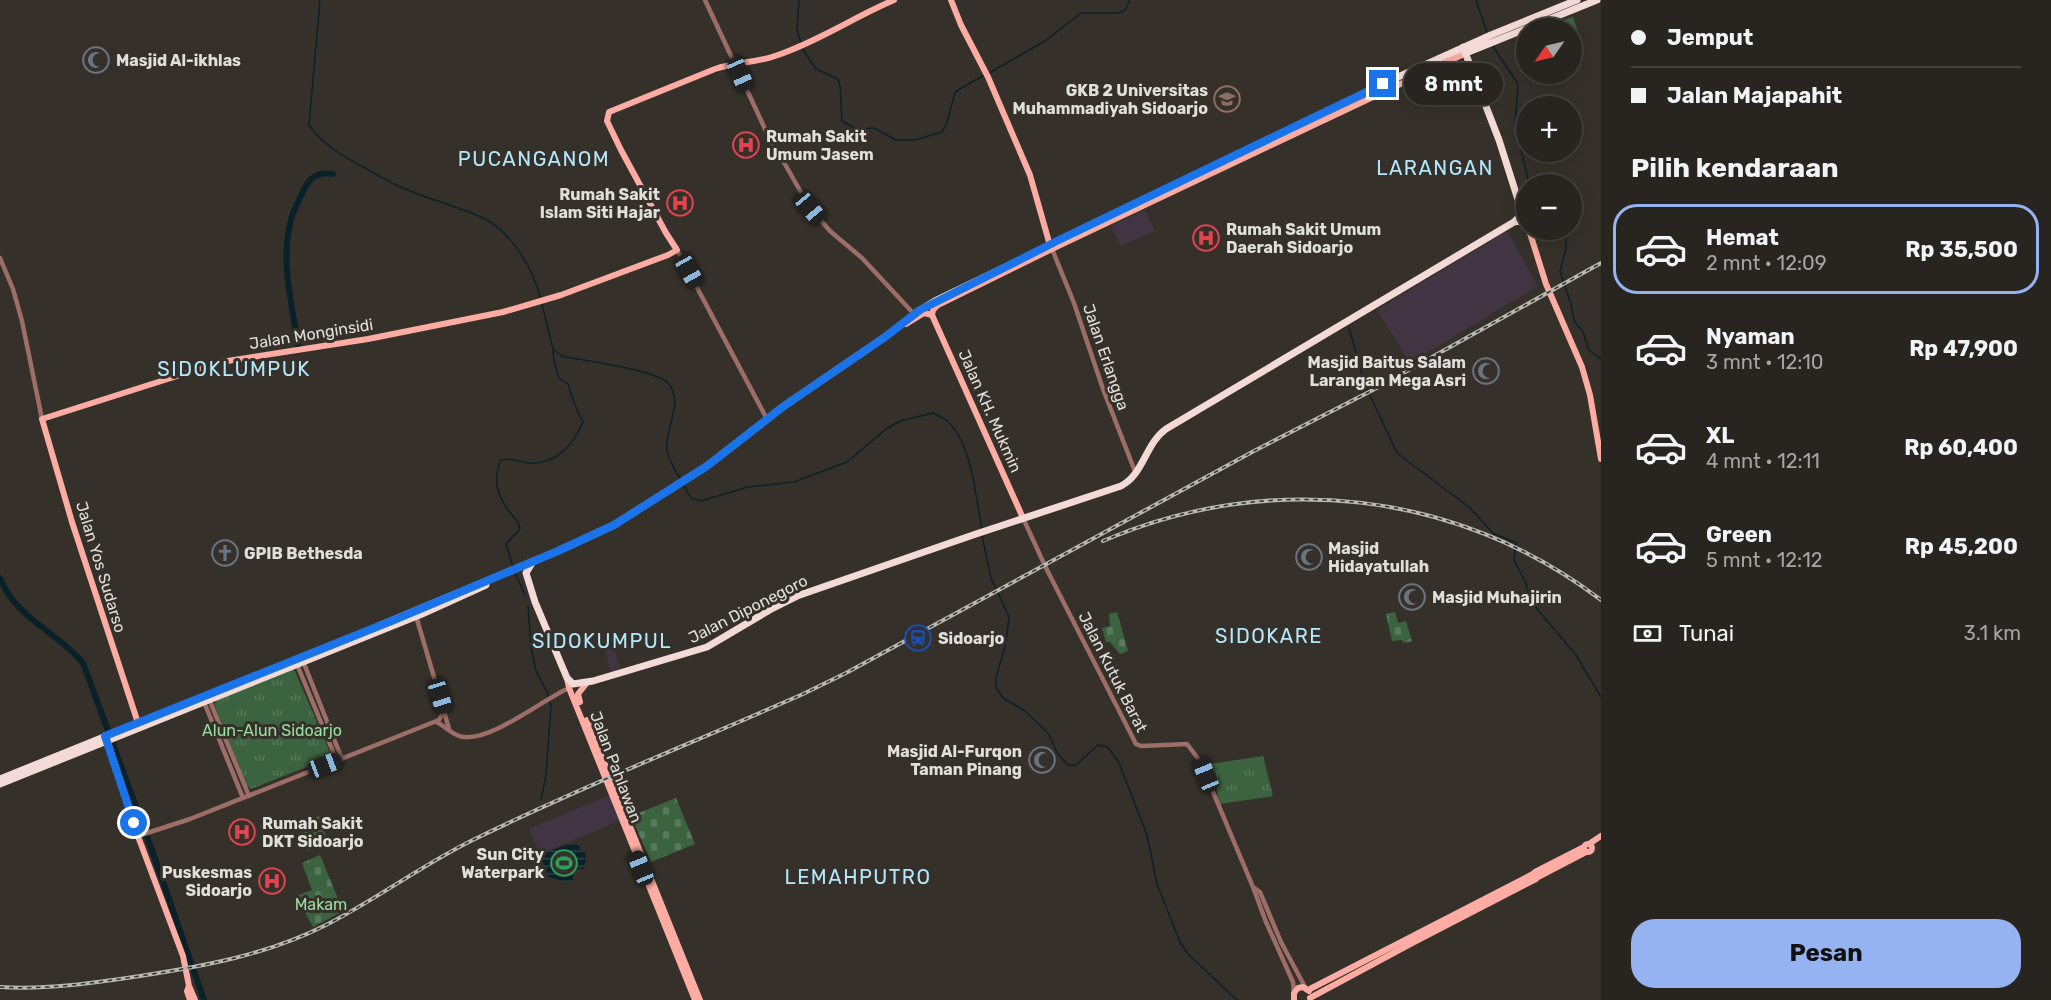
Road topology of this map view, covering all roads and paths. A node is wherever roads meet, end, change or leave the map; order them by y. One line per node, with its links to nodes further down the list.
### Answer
1 (705, 0): 8 (street)
2 (894, 0): 8 (main road)
3 (951, 0): 12 (main road)
4 (1577, 0): 6 (highway)
5 (1597, 0): 6 (highway)
6 (1490, 39): 7 (highway)
7 (1464, 50): 9 (highway); 12 (highway)
8 (735, 64): 13 (main road); 15 (street)
9 (1516, 193)
10 (1514, 222): 21 (highway)
11 (1532, 240): 20 (main road)
12 (1051, 247): 15 (highway); 16 (main road); 21 (street, Jalan Erlangga)
13 (678, 250): 18 (main road, Jalan Monginsidi); 19 (street)
14 (0, 258): 18 (street)
15 (914, 314): 17 (highway)
16 (932, 315): 17 (main road); 22 (main road, Jalan KH. Mukmin)
17 (892, 331): 19 (highway)
18 (42, 419): 35 (main road, Jalan Yos Sudarso)
19 (767, 419): 23 (highway)
20 (1601, 459)
21 (1136, 474): 22 (highway, Jalan Diponegoro)
22 (1023, 518): 29 (highway, Jalan Diponegoro); 46 (street, Jalan Kutuk Barat)
23 (533, 561): 24 (highway); 25 (highway)
24 (513, 571): 25 (highway); 26 (highway); 27 (highway)
25 (526, 578): 28 (highway)
26 (416, 616): 27 (highway); 33 (street)
27 (299, 660): 31 (highway); 38 (street)
28 (567, 678): 29 (highway); 30 (main road, Jalan Pahlawan)
29 (586, 684): 32 (main road, Jalan Pahlawan)
30 (569, 688): 32 (main road); 36 (street); 48 (main road, Jalan Pahlawan)
31 (207, 698): 35 (highway); 37 (highway); 41 (street)
32 (579, 700): 48 (main road, Jalan Pahlawan)
33 (444, 711): 34 (street); 36 (street)
34 (436, 722): 36 (street); 38 (street)
35 (138, 723): 37 (highway)
36 (449, 730)
37 (110, 737): 39 (highway); 40 (highway); 42 (main road)
38 (340, 760): 41 (street)
39 (0, 779)
40 (0, 784)
41 (246, 797): 42 (street)
42 (144, 835): 49 (main road)
43 (1601, 836): 45 (main road)
44 (1601, 845): 45 (main road)
45 (1588, 848): 47 (main road)
46 (1253, 887): 50 (street, Jalan Kutuk Barat); 51 (street, Jalan Kutuk Barat)
47 (1440, 924): 50 (main road); 52 (main road)
48 (682, 964): 55 (main road, Jalan Pahlawan); 56 (main road, Jalan Pahlawan)
49 (189, 986): 53 (main road); 54 (main road)
50 (1306, 989): 51 (main road); 52 (main road)
51 (1294, 996): 57 (main road)
52 (1310, 999)
53 (190, 1000)
54 (195, 1000)
55 (695, 1000)
56 (700, 1000)
57 (1288, 1000)

